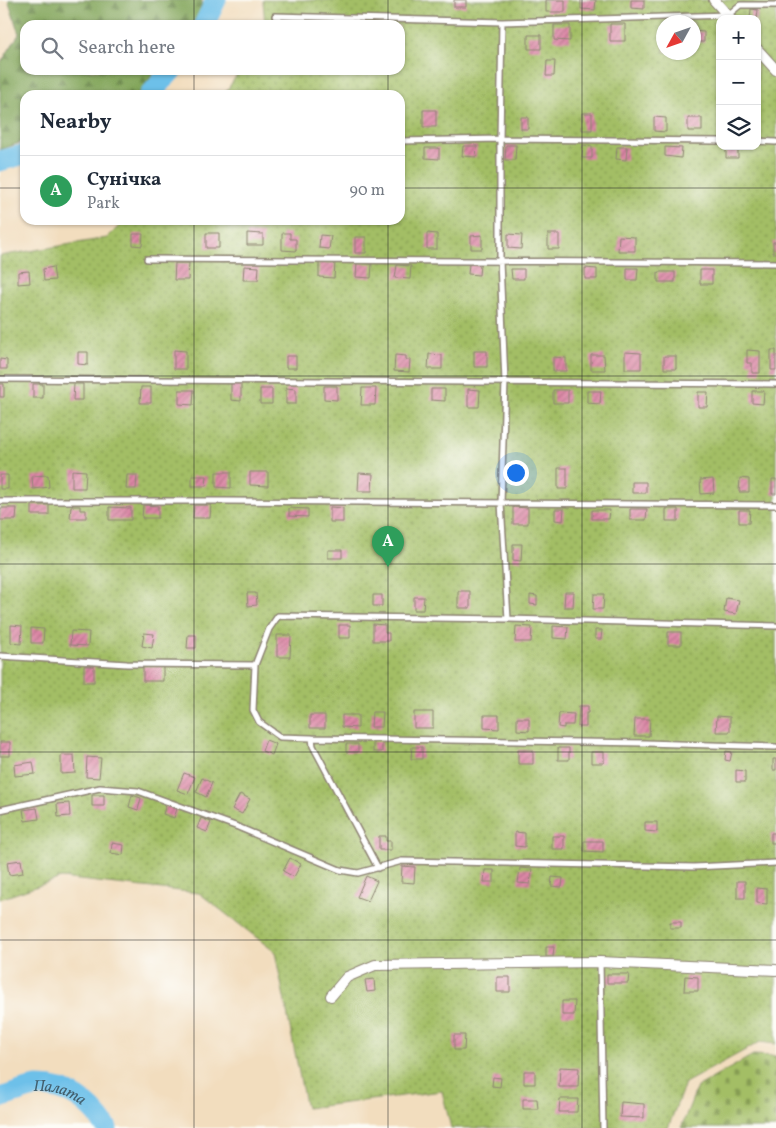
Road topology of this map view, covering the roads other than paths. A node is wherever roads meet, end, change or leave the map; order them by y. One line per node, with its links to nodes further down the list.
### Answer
1 (714, 0): 3 (street)
2 (776, 5): 4 (lane)
3 (727, 15)
4 (731, 15)
5 (276, 16): 7 (lane)
6 (716, 17): 7 (lane)
7 (502, 22): 10 (lane)
8 (761, 53): 9 (street)
9 (776, 70)
10 (500, 139): 11 (lane); 12 (lane); 16 (lane)
11 (405, 141)
12 (716, 141)
13 (761, 142): 14 (lane)
14 (776, 142)
15 (147, 259): 16 (lane)
16 (500, 261): 17 (lane); 19 (lane)
17 (776, 263)
18 (0, 379): 19 (lane)
19 (505, 382): 20 (lane); 22 (lane)
20 (776, 384)
21 (0, 501): 22 (lane)
22 (501, 503): 23 (lane); 24 (lane)
23 (776, 505)
24 (508, 619): 25 (lane); 27 (lane)
25 (776, 626)
26 (0, 656): 27 (lane)
27 (255, 665): 28 (lane)
28 (312, 738): 29 (lane); 32 (lane)
29 (776, 747)
30 (0, 810): 32 (lane)
31 (776, 863): 32 (lane)
32 (378, 868)
33 (600, 962): 34 (street); 35 (street); 36 (lane)
34 (776, 970)
35 (331, 996)
36 (603, 1128)

